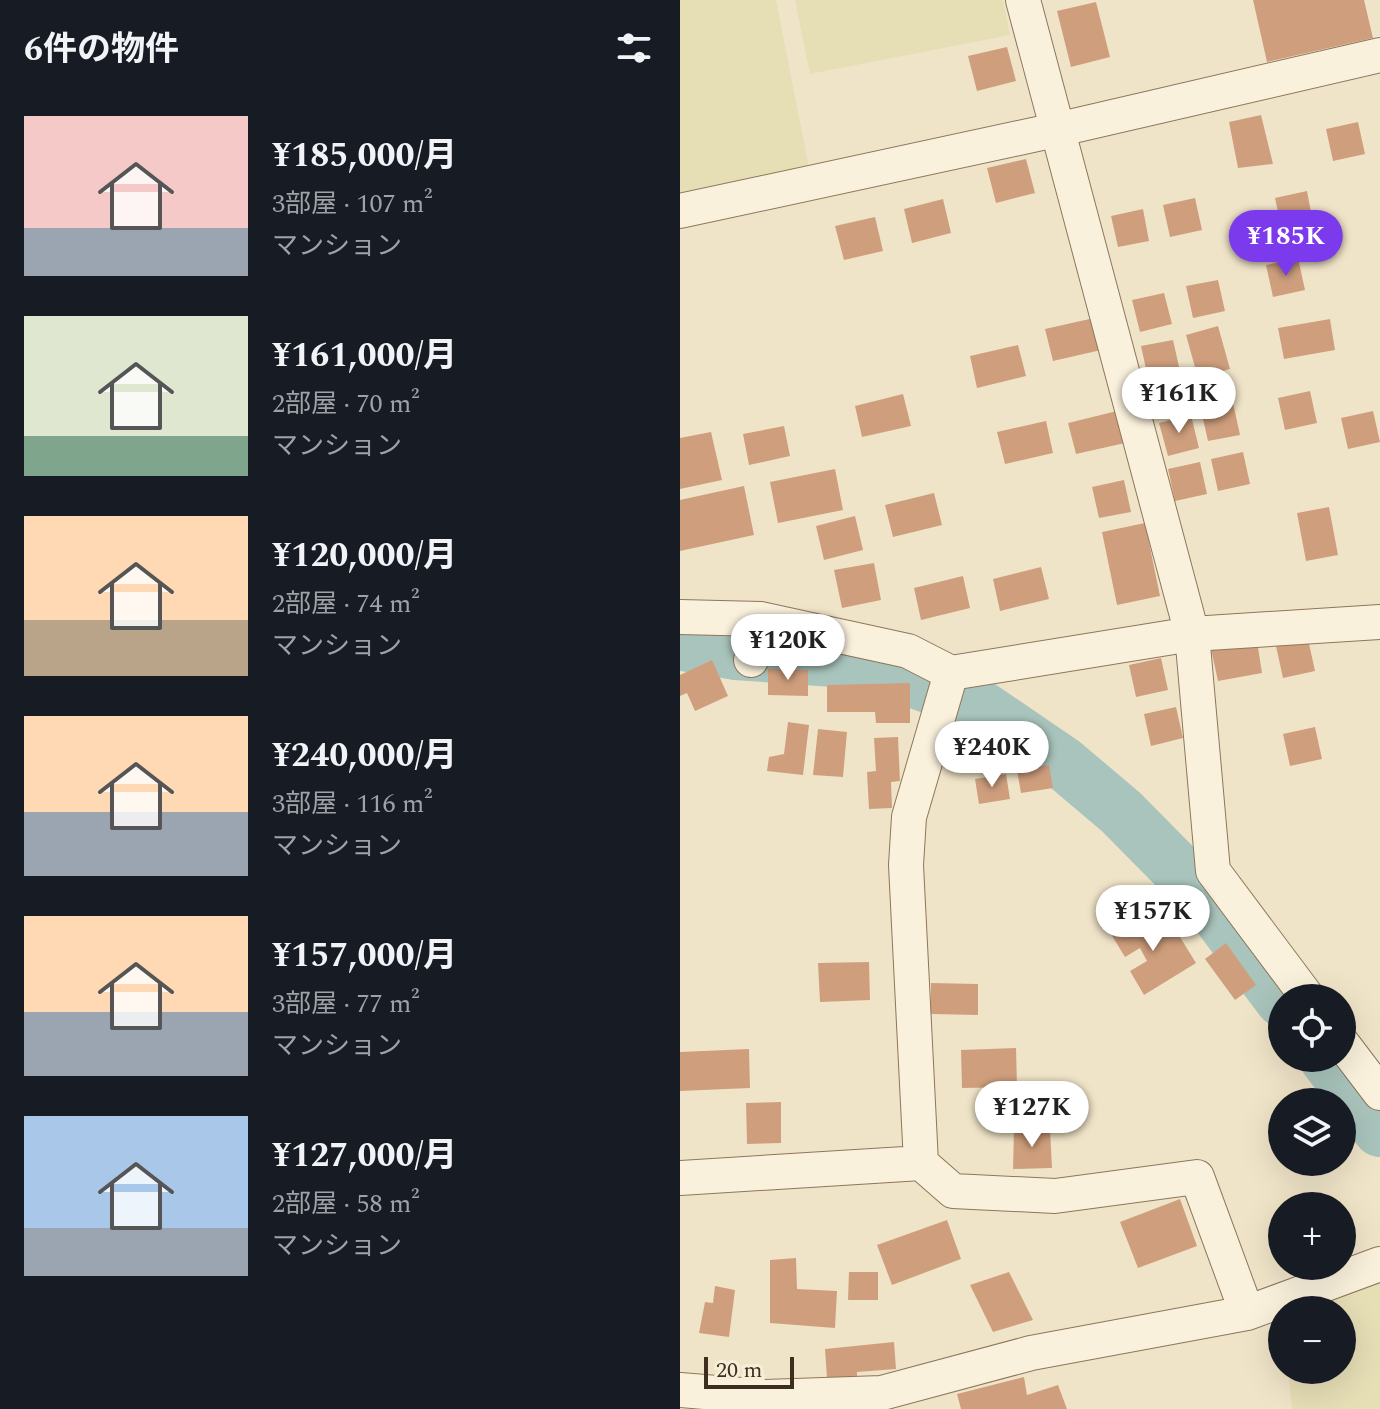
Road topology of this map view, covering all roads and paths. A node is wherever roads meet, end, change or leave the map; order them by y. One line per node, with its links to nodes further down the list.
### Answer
1 (1023, 0): 3 (street)
2 (1380, 55): 3 (street)
3 (1056, 130): 4 (street); 7 (street)
4 (680, 211)
5 (681, 617): 8 (street)
6 (1380, 622): 7 (street)
7 (1192, 634): 8 (street); 9 (street)
8 (950, 674): 12 (street)
9 (1298, 984)
10 (1356, 1061): 11 (street)
11 (1380, 1093)
12 (921, 1163): 13 (street); 15 (street)
13 (680, 1178)
14 (1380, 1264): 15 (street)
15 (1247, 1313): 16 (street)
16 (680, 1390)

